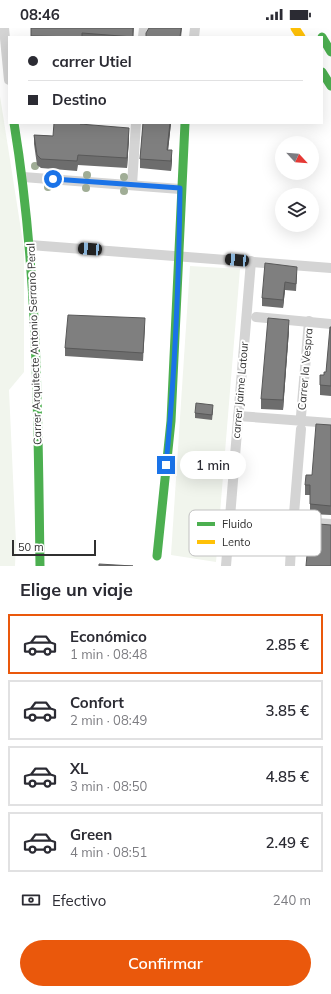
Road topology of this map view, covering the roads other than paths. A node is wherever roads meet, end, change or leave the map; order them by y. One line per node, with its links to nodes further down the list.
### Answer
1 (4, 28): 3 (street)
2 (323, 39): 4 (street)
3 (8, 52)
4 (331, 52)
5 (323, 74): 6 (street)
6 (331, 86)
7 (14, 124): 10 (street, Carrer Arquitecte Antonio Serrano Peral)
8 (136, 124): 11 (street)
9 (185, 124): 12 (street)
10 (23, 177): 11 (street); 13 (street, Carrer Arquitecte Antonio Serrano Peral)
11 (132, 185): 12 (street)
12 (180, 188): 14 (street)
13 (30, 244): 14 (street); 31 (street, Carrer Arquitecte Antonio Serrano Peral)
14 (180, 256): 15 (street); 28 (street)
15 (251, 261): 16 (street); 20 (street, carrer Jaime Latour)
16 (331, 268)
17 (256, 317): 18 (street)
18 (309, 321): 19 (street); 21 (street, Carrer la Vespra)
19 (331, 324)
20 (238, 416): 22 (street); 24 (street, carrer Jaime Latour)
21 (302, 416)
22 (331, 423)
23 (300, 429): 25 (street)
24 (231, 510)
25 (294, 510)
26 (321, 523): 27 (street)
27 (331, 524)
28 (157, 556)
29 (227, 556): 32 (street, carrer Jaime Latour)
30 (291, 556): 33 (street)
31 (40, 566)
32 (226, 566)
33 (290, 566)

